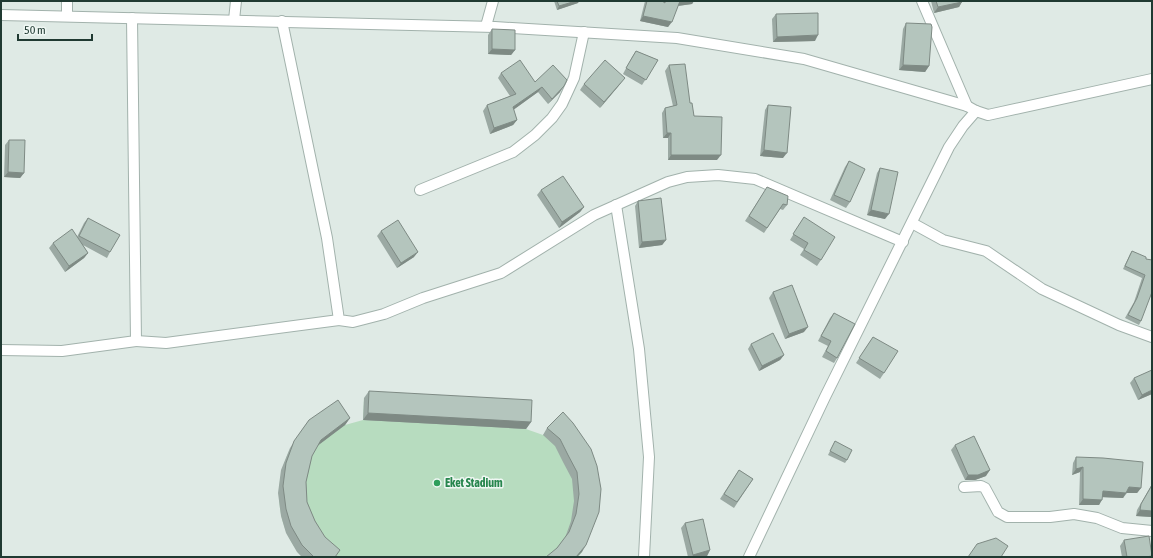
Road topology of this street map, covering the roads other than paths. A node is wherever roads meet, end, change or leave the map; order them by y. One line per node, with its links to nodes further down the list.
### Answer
1 (67, 1): 6 (street)
2 (236, 1): 8 (street)
3 (493, 1): 10 (street)
4 (922, 1): 13 (street)
5 (1, 15): 6 (street)
6 (67, 16): 7 (street)
7 (132, 18): 8 (street); 20 (street)
8 (234, 20): 9 (street)
9 (282, 21): 10 (street); 18 (street)
10 (486, 26): 11 (street)
11 (584, 32): 13 (street); 14 (street)
12 (1152, 79): 13 (street)
13 (971, 109): 16 (street)
14 (420, 190)
15 (616, 205): 17 (street); 18 (street); 24 (street)
16 (912, 223): 17 (street); 19 (street)
17 (903, 242): 25 (street)
18 (339, 320): 20 (street)
19 (1152, 337)
20 (136, 341): 21 (street)
21 (1, 350)
22 (964, 487): 23 (street)
23 (1152, 531)
24 (644, 557)
25 (749, 557)

